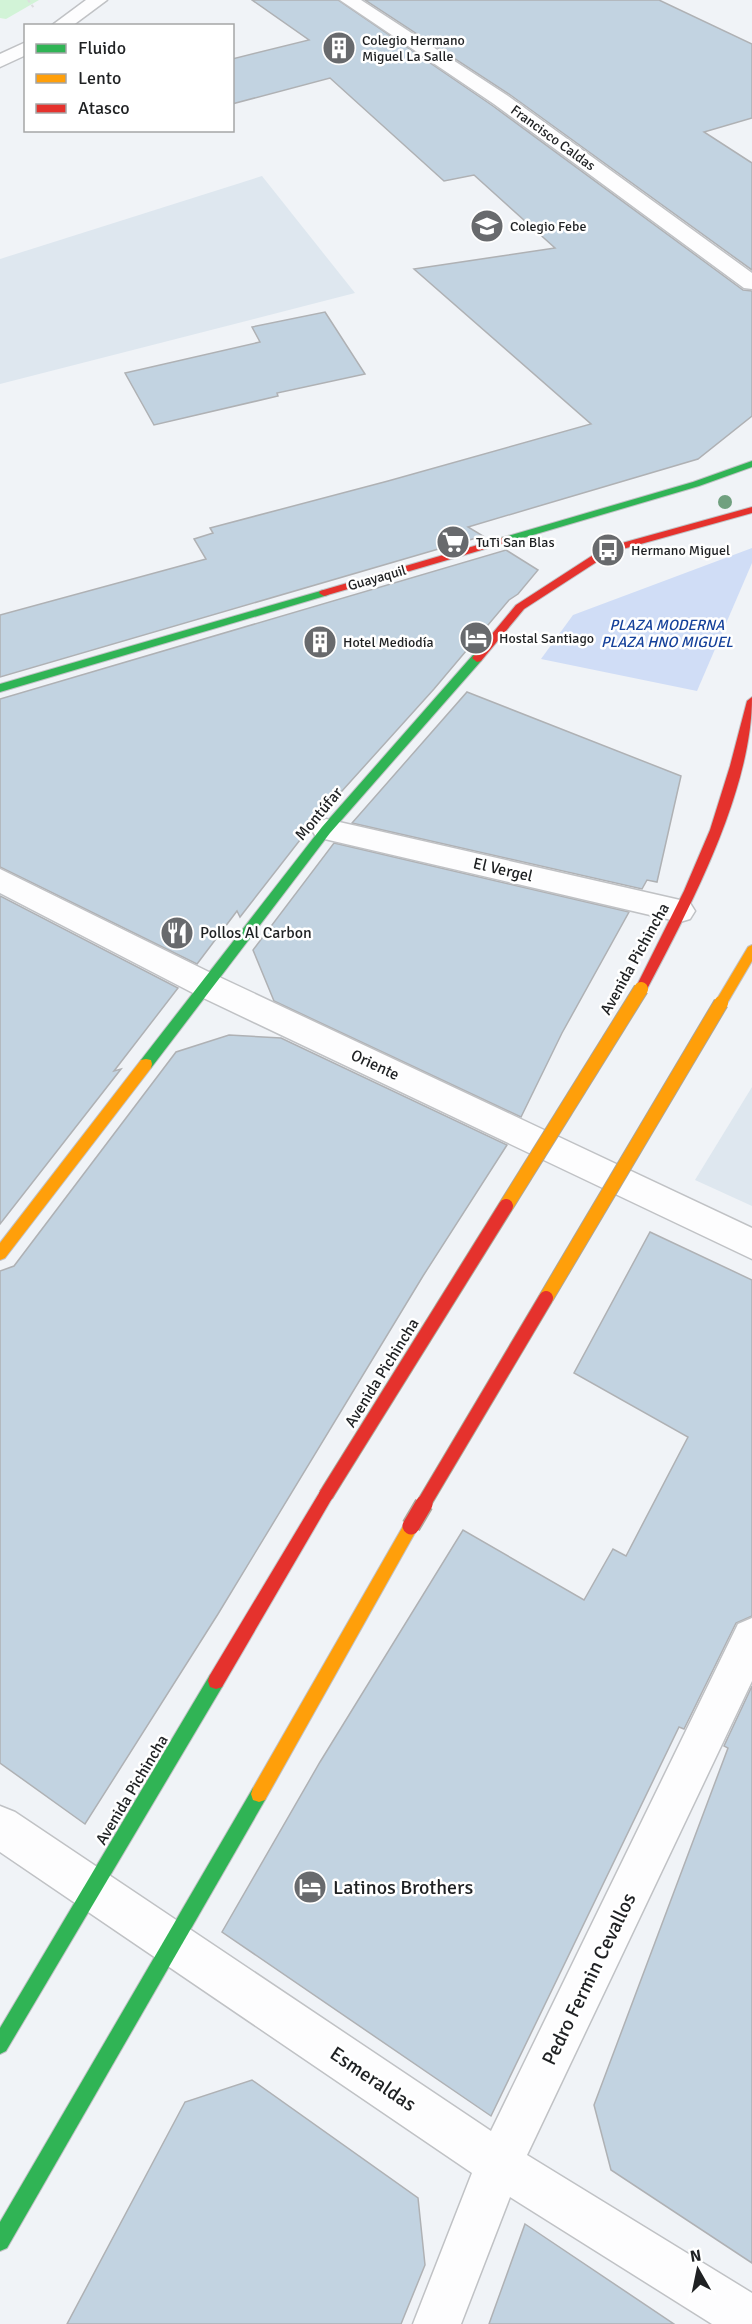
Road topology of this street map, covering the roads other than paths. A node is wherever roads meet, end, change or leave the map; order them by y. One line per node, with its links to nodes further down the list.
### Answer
1 (98, 0): 3 (street)
2 (350, 0): 6 (street, Francisco Caldas)
3 (63, 24)
4 (24, 48): 5 (street)
5 (0, 62)
6 (752, 284)
7 (752, 464): 9 (main road, Guayaquil)
8 (752, 510): 11 (main road, Montúfar)
9 (0, 688)
10 (752, 701): 13 (main road, Avenida Pichincha)
11 (326, 830): 13 (street, El Vergel); 15 (main road, Montúfar)
12 (0, 880): 15 (street, Oriente)
13 (680, 911): 20 (main road, Avenida Pichincha, bridge)
14 (752, 950): 21 (main road, bridge)
15 (206, 985): 16 (street, Oriente); 17 (main road, Montúfar)
16 (752, 1244)
17 (0, 1254)
18 (752, 1638): 23 (street, Pedro Fermin Cevallos)
19 (0, 1827): 20 (street, Esmeraldas)
20 (92, 1890): 21 (street, Esmeraldas); 22 (main road, Avenida Pichincha)
21 (174, 1944): 23 (street, Esmeraldas); 24 (main road)
22 (0, 2045)
23 (499, 2164): 25 (street, Esmeraldas); 26 (street, Pedro Fermin Cevallos)
24 (0, 2241)
25 (752, 2321)
26 (437, 2324)

